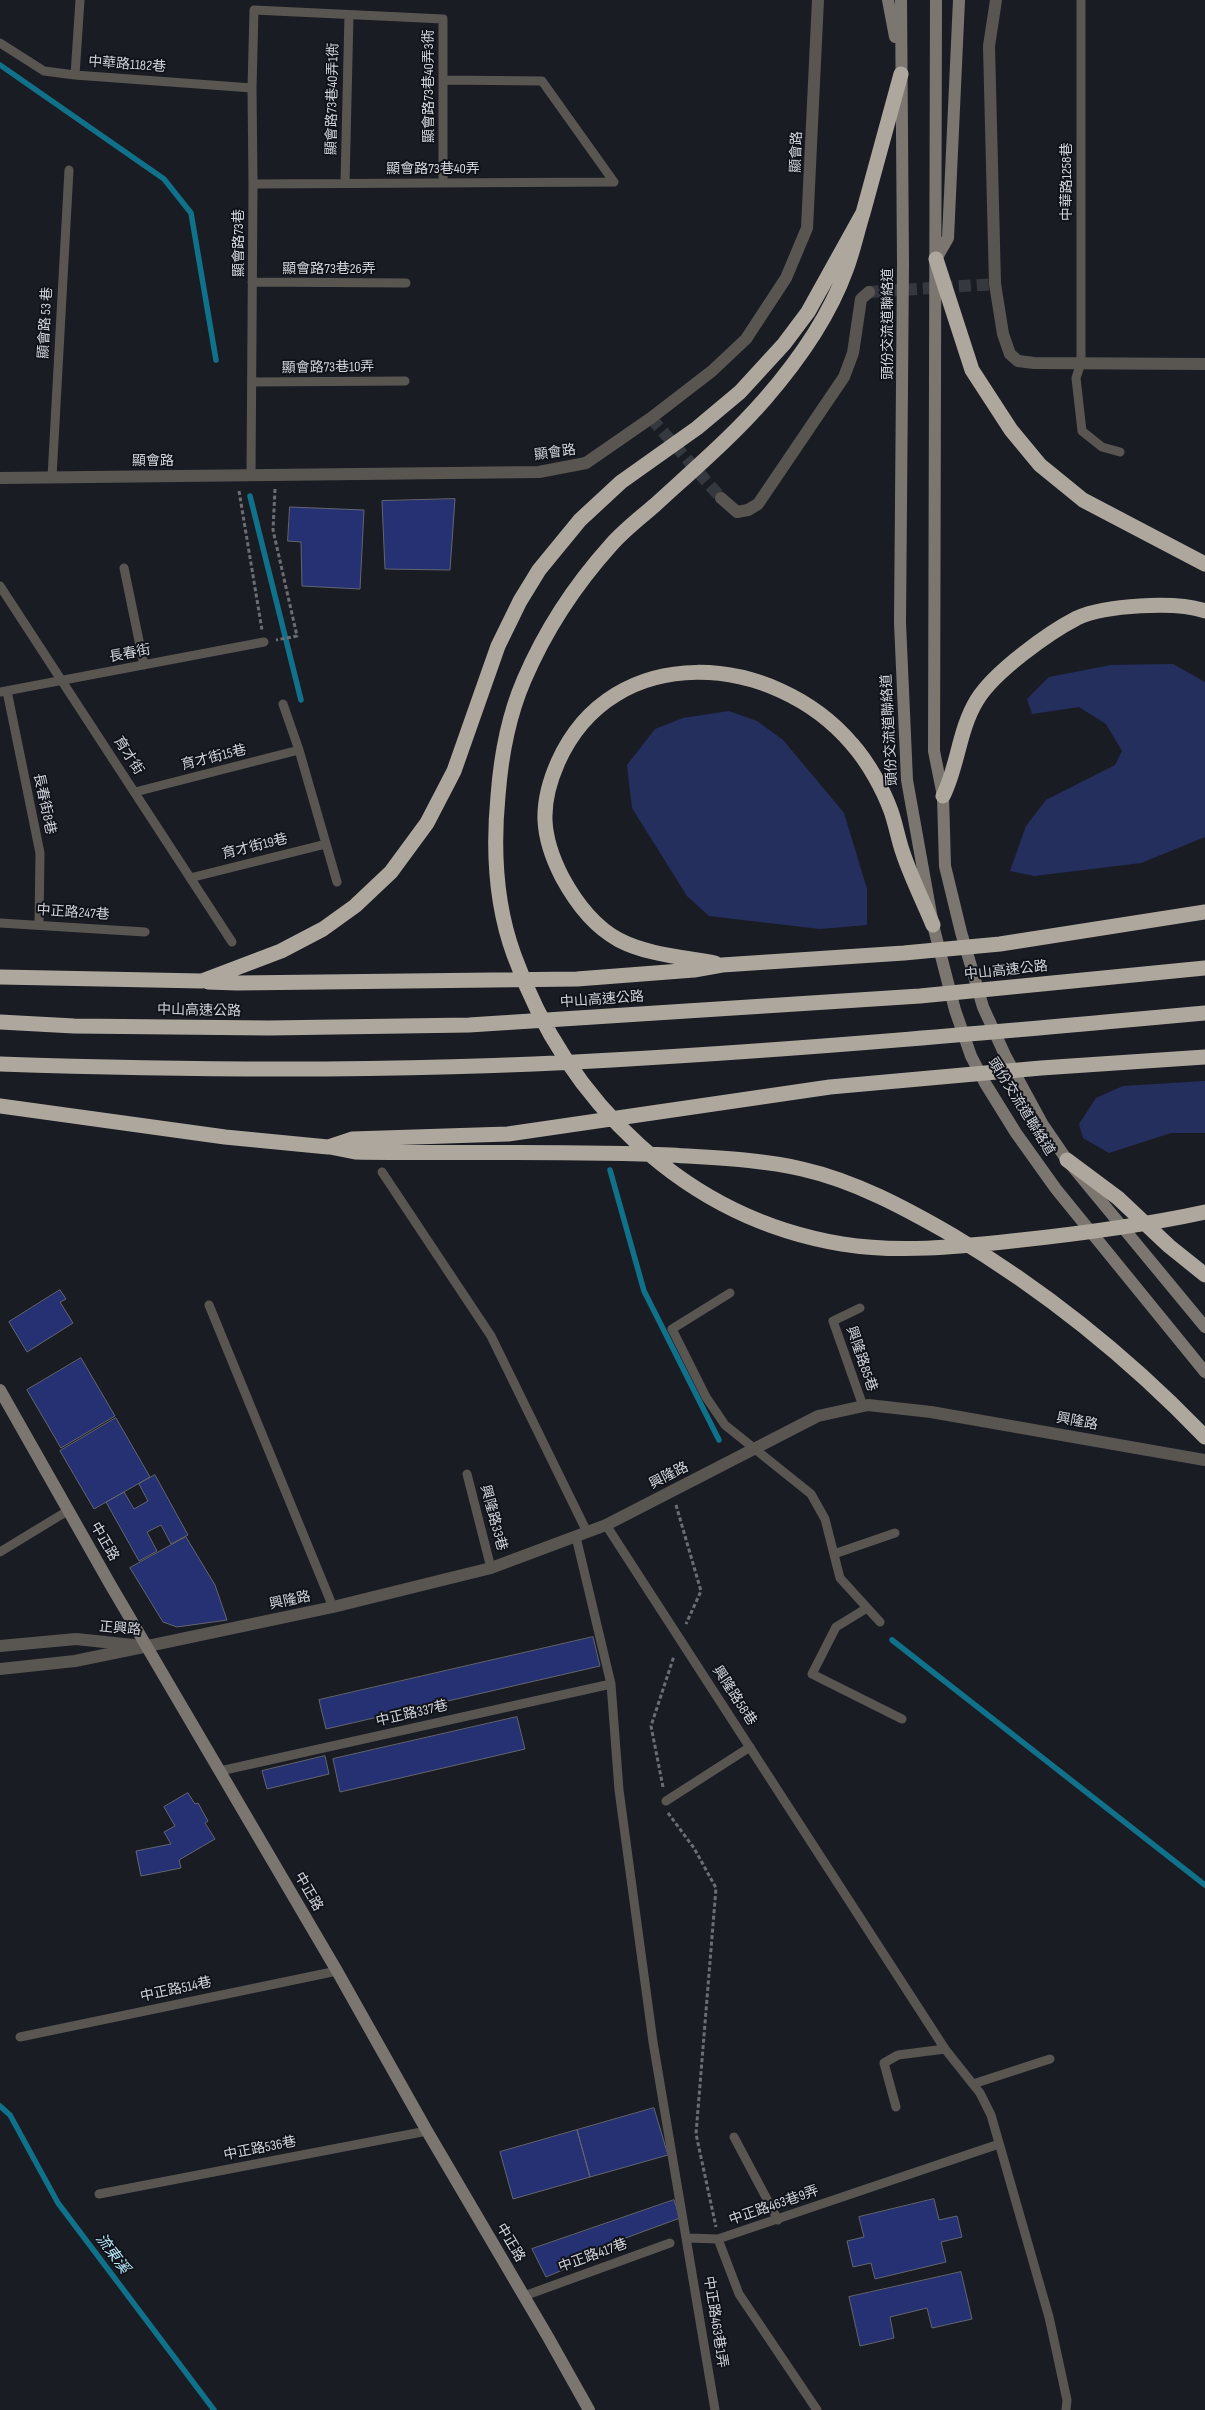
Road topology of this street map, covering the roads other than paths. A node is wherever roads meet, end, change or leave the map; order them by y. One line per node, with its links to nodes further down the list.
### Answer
1 (80, 0): 12 (lane, 中華路1182巷)
2 (818, 0): 29 (street, 顯會路)
3 (888, 0): 11 (main road)
4 (901, 0): 11 (main road, 頭份交流道聯絡道)
5 (936, 0): 20 (main road, 頭份交流道聯絡道)
6 (960, 0): 20 (main road)
7 (996, 0): 24 (street)
8 (1081, 0): 24 (lane, 中華路1258巷)
9 (349, 15): 13 (lane, 顯會路73巷40弄3衖); 14 (lane, 顯會路73巷); 16 (lane, 顯會路73巷40弄1衖)
10 (0, 43): 12 (lane)
11 (901, 74): 19 (highway); 50 (main road, 頭份交流道聯絡道)
12 (75, 75): 14 (lane, 中華路1182巷)
13 (443, 80): 17 (lane, 顯會路73巷40弄3衖); 17 (lane, 顯會路73巷40弄)
14 (252, 88): 18 (lane, 顯會路73巷)
15 (69, 170): 30 (lane, 顯會路 53 巷)
16 (345, 183): 17 (lane, 顯會路73巷40弄); 18 (lane, 顯會路73巷40弄)
17 (443, 183)
18 (253, 184): 21 (lane, 顯會路73巷)
19 (863, 213): 57 (highway); 66 (highway)
20 (936, 259): 33 (highway); 44 (main road, 頭份交流道聯絡道)
21 (252, 282): 22 (lane, 顯會路73巷26弄); 27 (lane, 顯會路73巷)
22 (406, 283)
23 (869, 292): 32 (street)
24 (1081, 364): 25 (street); 28 (lane, 中華路1258巷)
25 (1205, 364)
26 (405, 381): 27 (lane, 顯會路73巷10弄)
27 (252, 382): 29 (lane, 顯會路73巷)
28 (1120, 452)
29 (251, 475): 30 (street, 顯會路)
30 (52, 477): 31 (street, 顯會路)
31 (0, 478)
32 (721, 498)
33 (1205, 564)
34 (124, 568): 38 (lane)
35 (0, 586): 39 (lane, 育才街)
36 (1205, 611): 44 (highway)
37 (264, 642): 38 (lane, 長春街)
38 (144, 665): 39 (lane, 長春街)
39 (63, 682): 40 (lane, 長春街); 43 (lane, 育才街)
40 (4, 691): 51 (lane, 長春街8巷)
41 (283, 704): 42 (lane)
42 (299, 750): 43 (lane, 育才街15巷); 45 (lane)
43 (135, 792): 46 (lane, 育才街)
44 (943, 796): 64 (main road, 頭份交流道聯絡道)
45 (326, 844): 46 (lane, 育才街19巷); 47 (lane)
46 (190, 878): 53 (lane, 育才街)
47 (336, 882)
48 (1204, 911): 54 (highway)
49 (0, 923): 51 (lane, 中正路247巷)
50 (932, 924): 54 (highway); 72 (main road, 頭份交流道聯絡道)
51 (39, 925): 52 (lane, 中正路247巷)
52 (145, 932)
53 (232, 942)
54 (722, 965): 57 (highway)
55 (1205, 968): 59 (highway, 中山高速公路)
56 (0, 977): 57 (highway)
57 (202, 982)
58 (1205, 1013): 61 (highway)
59 (0, 1022)
60 (1205, 1057): 63 (highway)
61 (0, 1064)
62 (0, 1106): 63 (highway)
63 (328, 1147): 75 (highway)
64 (1067, 1160): 67 (highway); 71 (main road, 頭份交流道聯絡道)
65 (382, 1172): 82 (lane, 中正路463巷1弄)
66 (1205, 1212)
67 (1205, 1275)
68 (730, 1293): 76 (lane)
69 (209, 1305): 86 (lane)
70 (860, 1308): 74 (lane, 興隆路85巷)
71 (1205, 1327)
72 (1205, 1372)
73 (0, 1390): 79 (main road, 中正路)
74 (863, 1406): 76 (street, 興隆路); 77 (street, 興隆路)
75 (1205, 1437)
76 (754, 1449): 80 (street, 興隆路); 84 (lane)
77 (1205, 1460)
78 (467, 1474): 85 (lane, 興隆路33巷)
79 (68, 1510): 83 (lane); 90 (main road, 中正路)
80 (606, 1525): 82 (street, 興隆路); 94 (lane, 興隆路58巷)
81 (895, 1533): 84 (lane)
82 (581, 1535): 85 (street, 興隆路); 92 (lane, 中正路463巷1弄)
83 (0, 1552)
84 (834, 1554): 87 (lane)
85 (491, 1568): 86 (street, 興隆路)
86 (333, 1606): 90 (street, 興隆路)
87 (867, 1608): 88 (lane); 93 (lane)
88 (880, 1622)
89 (0, 1646): 90 (street, 正興路)
90 (148, 1646): 91 (street, 正興路); 95 (main road, 中正路)
91 (0, 1669)
92 (610, 1684): 95 (lane, 中正路337巷); 108 (lane, 中正路463巷1弄)
93 (902, 1719)
94 (750, 1747): 96 (lane); 99 (lane, 興隆路58巷)
95 (220, 1772): 97 (main road, 中正路)
96 (666, 1801)
97 (337, 1971): 98 (lane, 中正路514巷); 103 (main road, 中正路)
98 (20, 2037)
99 (945, 2049): 101 (lane, 興隆路58巷); 102 (lane)
100 (1050, 2060): 101 (lane)
101 (973, 2084): 105 (lane, 興隆路58巷)
102 (896, 2107)
103 (427, 2131): 106 (lane, 中正路536巷); 111 (main road, 中正路)
104 (734, 2137): 107 (lane)
105 (999, 2144): 107 (lane, 中正路463巷9弄); 115 (lane, 興隆路58巷)
106 (99, 2194)
107 (778, 2220): 109 (lane, 中正路463巷9弄)
108 (688, 2238): 109 (lane); 113 (lane, 中正路463巷1弄)
109 (718, 2239): 114 (lane, 中正路463巷9弄)
110 (670, 2243): 111 (lane, 中正路417巷)
111 (524, 2296): 112 (main road, 中正路)
112 (589, 2410)
113 (715, 2410)
114 (818, 2410)
115 (1066, 2410)

